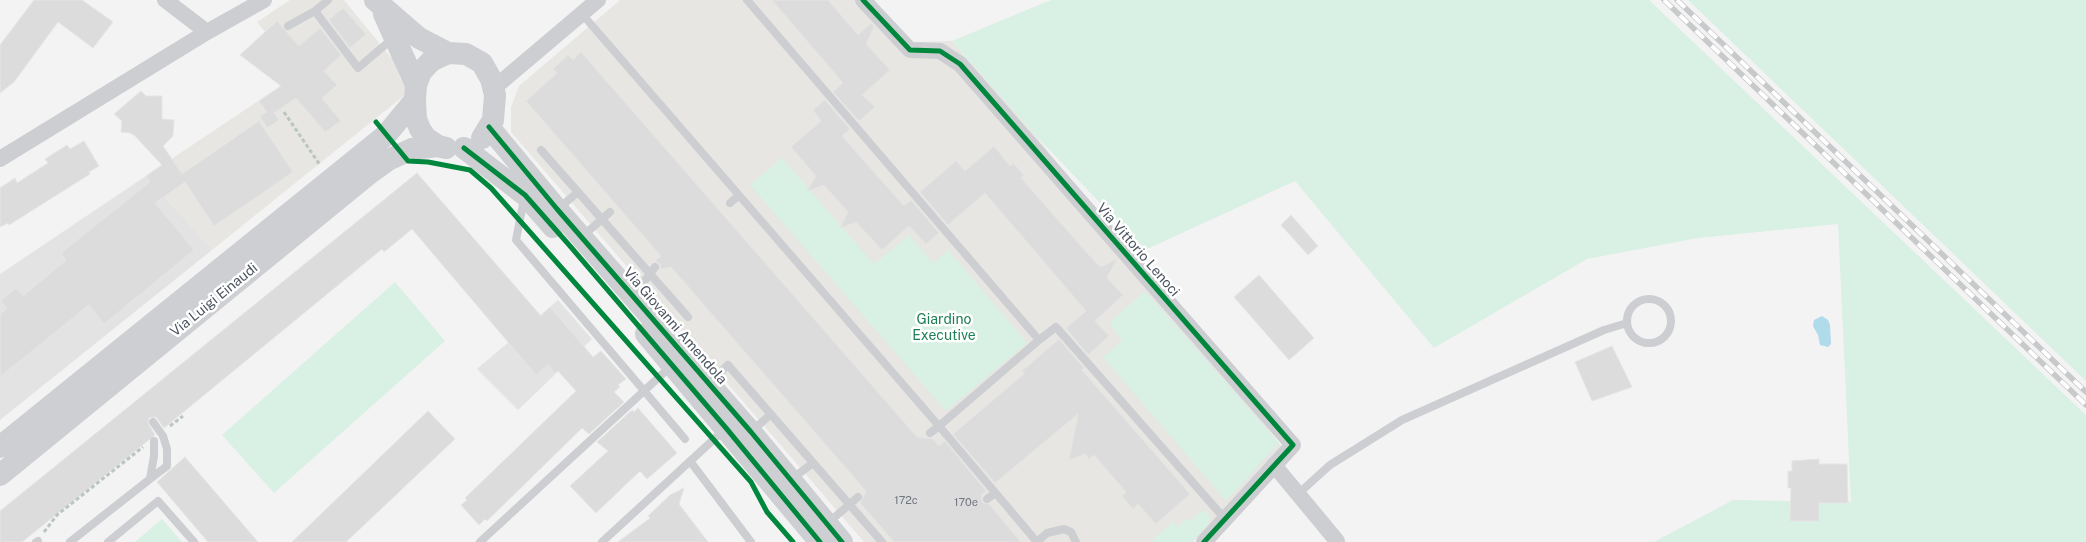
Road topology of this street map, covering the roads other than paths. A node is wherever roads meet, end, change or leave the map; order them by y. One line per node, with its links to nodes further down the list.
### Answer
1 (164, 0): 11 (street)
2 (264, 0): 11 (street)
3 (328, 0): 8 (lane)
4 (598, 0): 9 (street)
5 (747, 0): 36 (lane)
6 (863, 0): 51 (street, Via Vittorio Lenoci)
7 (377, 2): 12 (main road); 13 (main road)
8 (315, 11): 10 (lane); 12 (lane)
9 (582, 14): 14 (street); 17 (lane)
10 (288, 26)
11 (207, 32): 22 (street)
12 (395, 37): 15 (main road)
13 (448, 53): 14 (main road); 15 (main road)
14 (494, 88): 16 (main road)
15 (416, 93): 18 (main road); 48 (main road, Via Luigi Einaudi)
16 (489, 127): 19 (main road); 27 (main road, Via Giovanni Amendola)
17 (692, 142): 20 (lane); 25 (lane)
18 (438, 146): 19 (main road); 52 (main road, Via Luigi Einaudi)
19 (464, 148): 24 (main road, Via Giovanni Amendola)
20 (685, 148)
21 (541, 150): 23 (lane)
22 (0, 159)
23 (578, 192): 27 (lane); 29 (lane)
24 (524, 196): 37 (main road, Via Giovanni Amendola); 39 (lane)
25 (738, 196): 26 (lane); 42 (lane)
26 (730, 203)
27 (557, 209): 30 (main road, Via Giovanni Amendola)
28 (610, 212): 29 (lane)
29 (602, 220): 30 (lane); 32 (lane)
30 (582, 237): 33 (main road, Via Giovanni Amendola)
31 (655, 267): 32 (lane)
32 (651, 276): 33 (lane); 34 (lane)
33 (633, 296): 38 (main road, Via Giovanni Amendola)
34 (688, 317)
35 (1627, 323): 35 (lane); 56 (lane)
36 (1039, 340): 42 (lane); 60 (lane)
37 (673, 365): 39 (lane); 43 (main road, Via Giovanni Amendola)
38 (709, 383): 40 (lane); 44 (main road, Via Giovanni Amendola)
39 (644, 390): 46 (lane); 66 (lane)
40 (771, 414): 44 (lane); 50 (lane)
41 (153, 422): 53 (lane)
42 (939, 426): 45 (lane); 55 (lane)
43 (726, 428): 49 (lane); 61 (main road, Via Giovanni Amendola)
44 (751, 432): 54 (main road, Via Giovanni Amendola)
45 (930, 433)
46 (685, 440)
47 (150, 443): 53 (lane)
48 (0, 447)
49 (690, 461): 67 (lane); 68 (lane)
50 (813, 462): 54 (lane); 59 (lane)
51 (1274, 465): 56 (street); 60 (street, Via Vittorio Lenoci)
52 (0, 475)
53 (150, 479): 63 (lane)
54 (791, 479): 61 (main road, Via Giovanni Amendola)
55 (995, 493): 58 (lane); 71 (lane)
56 (1298, 494): 62 (street)
57 (858, 496): 59 (lane)
58 (987, 499)
59 (849, 504): 61 (lane); 70 (lane)
60 (1225, 519): 73 (street, Via Vittorio Lenoci)
61 (824, 532): 69 (main road, Via Giovanni Amendola)
62 (1337, 541)
63 (70, 542)
64 (108, 542): 65 (lane)
65 (194, 542)
66 (480, 542)
67 (602, 542)
68 (751, 542)
69 (842, 542)
70 (882, 542)
71 (1037, 542): 72 (lane)
72 (1076, 542)
73 (1204, 542)

